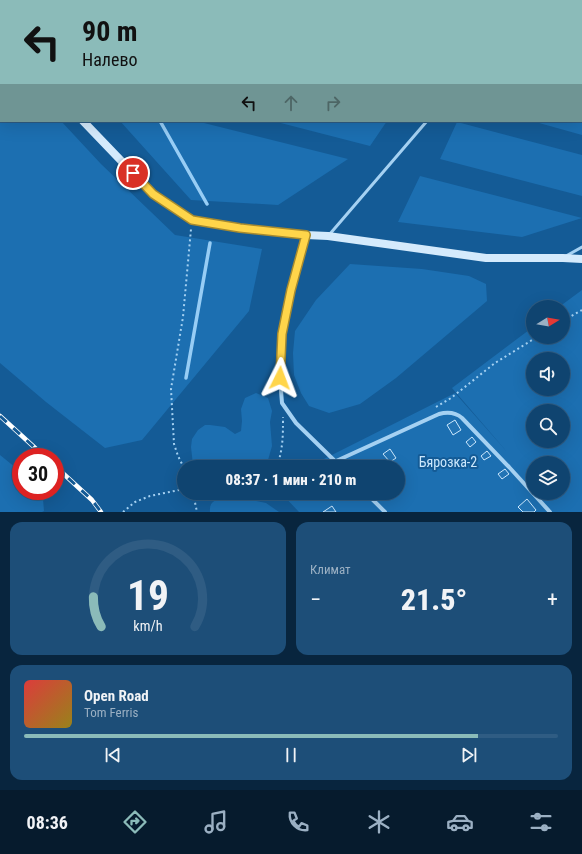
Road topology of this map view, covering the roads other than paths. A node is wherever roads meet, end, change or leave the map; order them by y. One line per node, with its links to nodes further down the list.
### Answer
1 (84, 122): 3 (street)
2 (427, 122): 4 (lane)
3 (306, 235): 4 (street); 8 (street)
4 (328, 236): 6 (street)
5 (582, 247): 6 (lane)
6 (563, 258): 7 (street)
7 (582, 259)
8 (334, 460)
9 (337, 460): 12 (street)
10 (373, 500): 11 (street)
11 (385, 512)
12 (550, 512)

